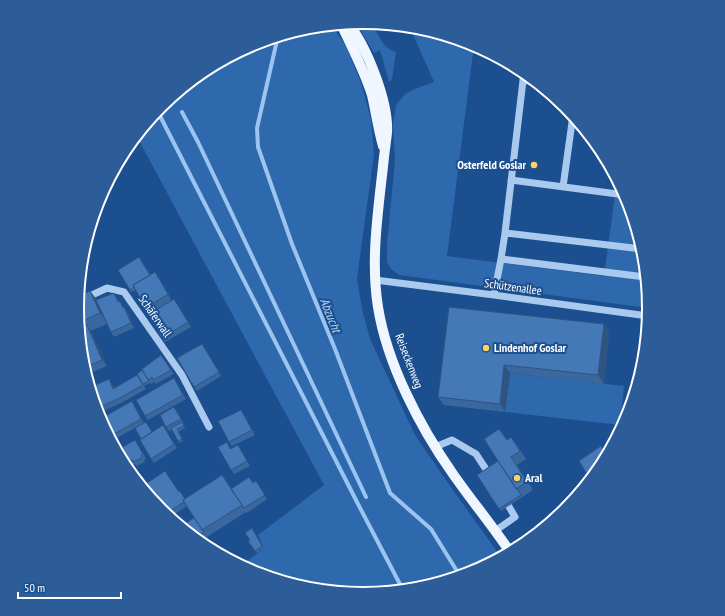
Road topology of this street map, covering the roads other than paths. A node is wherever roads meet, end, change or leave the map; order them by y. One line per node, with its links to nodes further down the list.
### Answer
1 (344, 30): 5 (main road, Reiseckenweg)
2 (352, 30): 5 (main road, Reiseckenweg)
3 (523, 80): 6 (street)
4 (572, 124): 7 (street)
5 (384, 150): 13 (main road, Reiseckenweg)
6 (511, 180): 7 (street); 9 (street)
7 (563, 187): 8 (street)
8 (617, 194)
9 (505, 233): 10 (street); 11 (street)
10 (635, 248)
11 (501, 259): 12 (street); 14 (street)
12 (639, 276)
13 (375, 280): 14 (street, Schützenallee); 20 (main road, Reiseckenweg)
14 (494, 295): 16 (street, Schützenallee)
15 (84, 299): 17 (street, Schäferwall)
16 (642, 315)
17 (182, 375): 18 (street); 19 (street, Schäferwall)
18 (175, 378)
19 (209, 427)
20 (435, 448): 21 (main road, Reiseckenweg); 21 (street)
21 (495, 531): 22 (main road, Reiseckenweg)
22 (507, 547)

